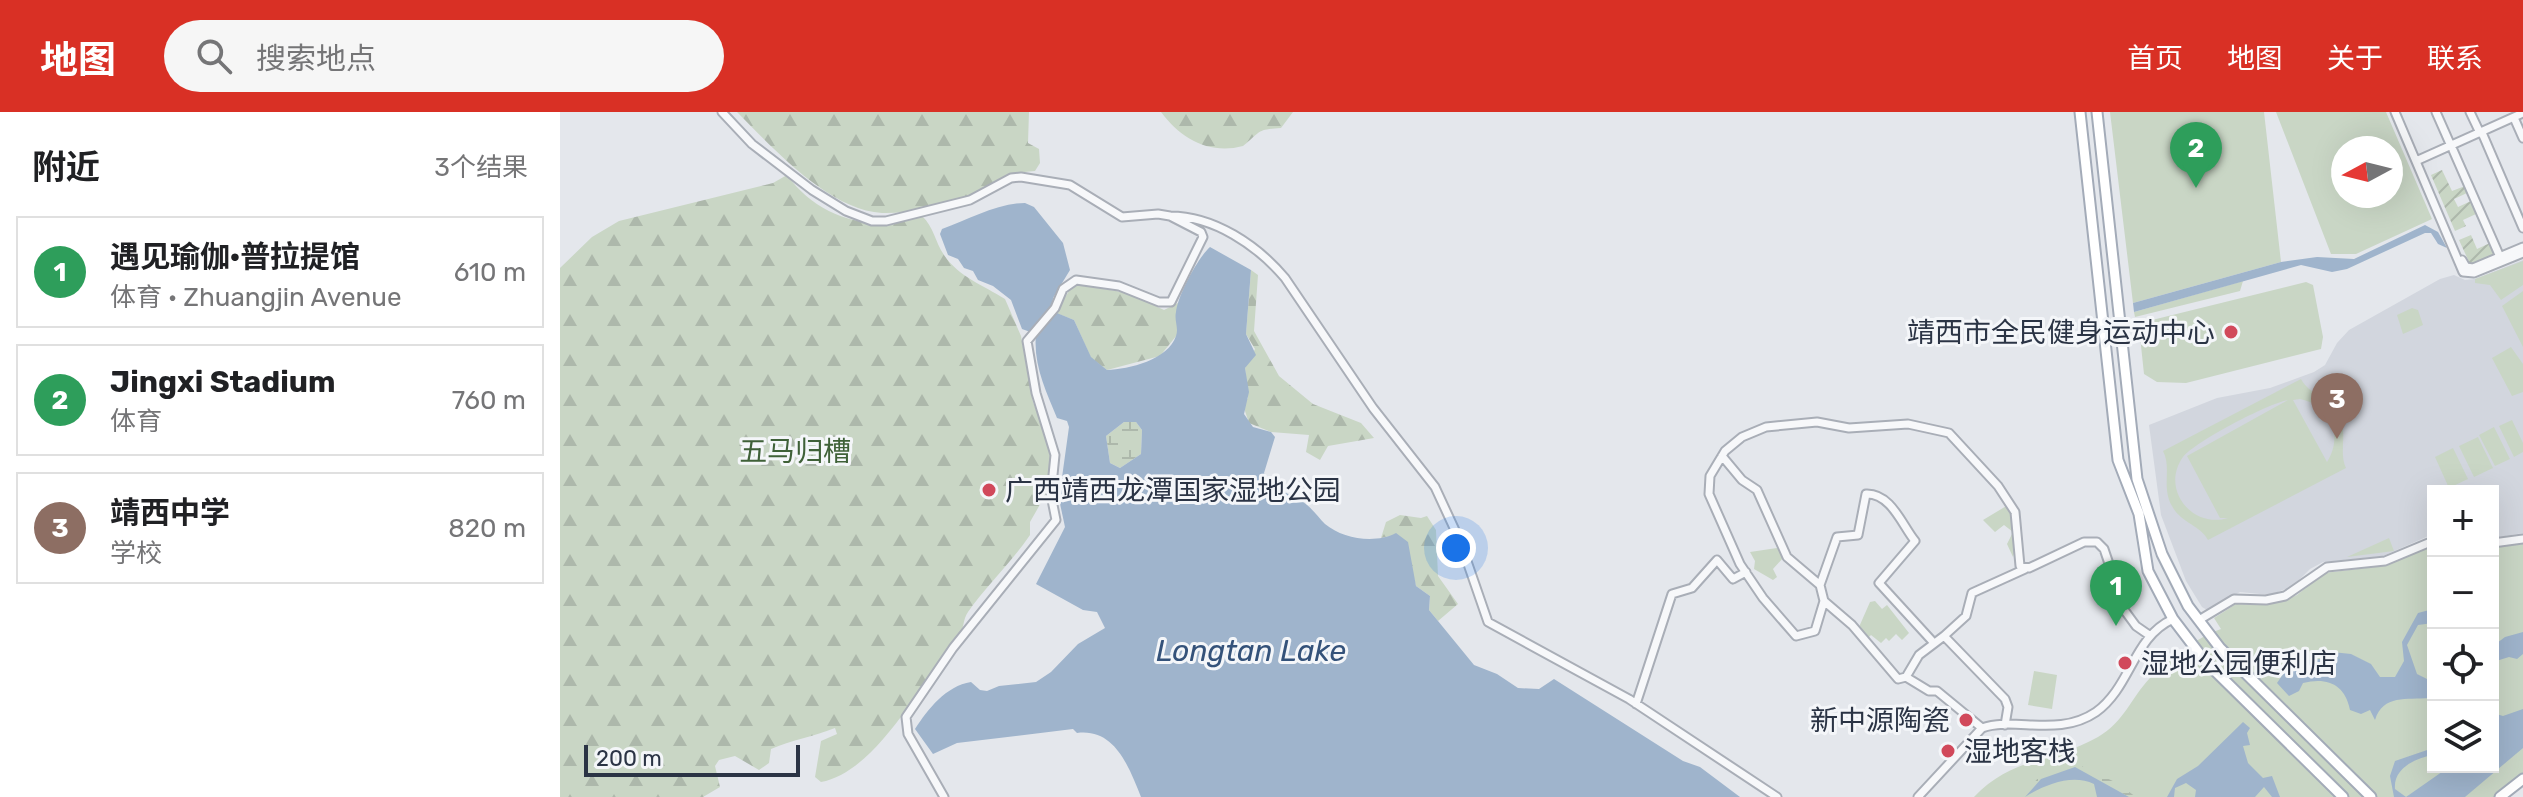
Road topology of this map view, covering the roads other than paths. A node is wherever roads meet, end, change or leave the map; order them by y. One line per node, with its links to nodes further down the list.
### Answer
1 (722, 112): 12 (street)
2 (2080, 112): 24 (main road)
3 (2097, 112): 25 (main road)
4 (2397, 112): 11 (street)
5 (2436, 112): 10 (street)
6 (2470, 112): 8 (street)
7 (2517, 116): 8 (street); 9 (street)
8 (2481, 134): 10 (street); 13 (street)
9 (2523, 138)
10 (2452, 148): 11 (street); 15 (street)
11 (2419, 162): 14 (street); 15 (street)
12 (1170, 216): 30 (street); 34 (street)
13 (2523, 228)
14 (2523, 250): 15 (street)
15 (2500, 257)
16 (1722, 456): 20 (street); 21 (street); 22 (street)
17 (2523, 539): 18 (street)
18 (2499, 542)
19 (2427, 544): 25 (street)
20 (2025, 569): 26 (street); 27 (street)
21 (1746, 572): 23 (street); 30 (street)
22 (1820, 585): 23 (street); 28 (street)
23 (1824, 601): 29 (street)
24 (2173, 619): 26 (street); 37 (main road)
25 (2199, 620): 38 (main road)
26 (2149, 635): 31 (street)
27 (1944, 636): 28 (street); 31 (street)
28 (1933, 642): 29 (street)
29 (1906, 677): 32 (street)
30 (1636, 704): 35 (street)
31 (2005, 725): 32 (street)
32 (1982, 728): 36 (street)
33 (2523, 782): 39 (main road)
34 (944, 797)
35 (1777, 797)
36 (1918, 797)
37 (2343, 797)
38 (2371, 797)
39 (2503, 797)

